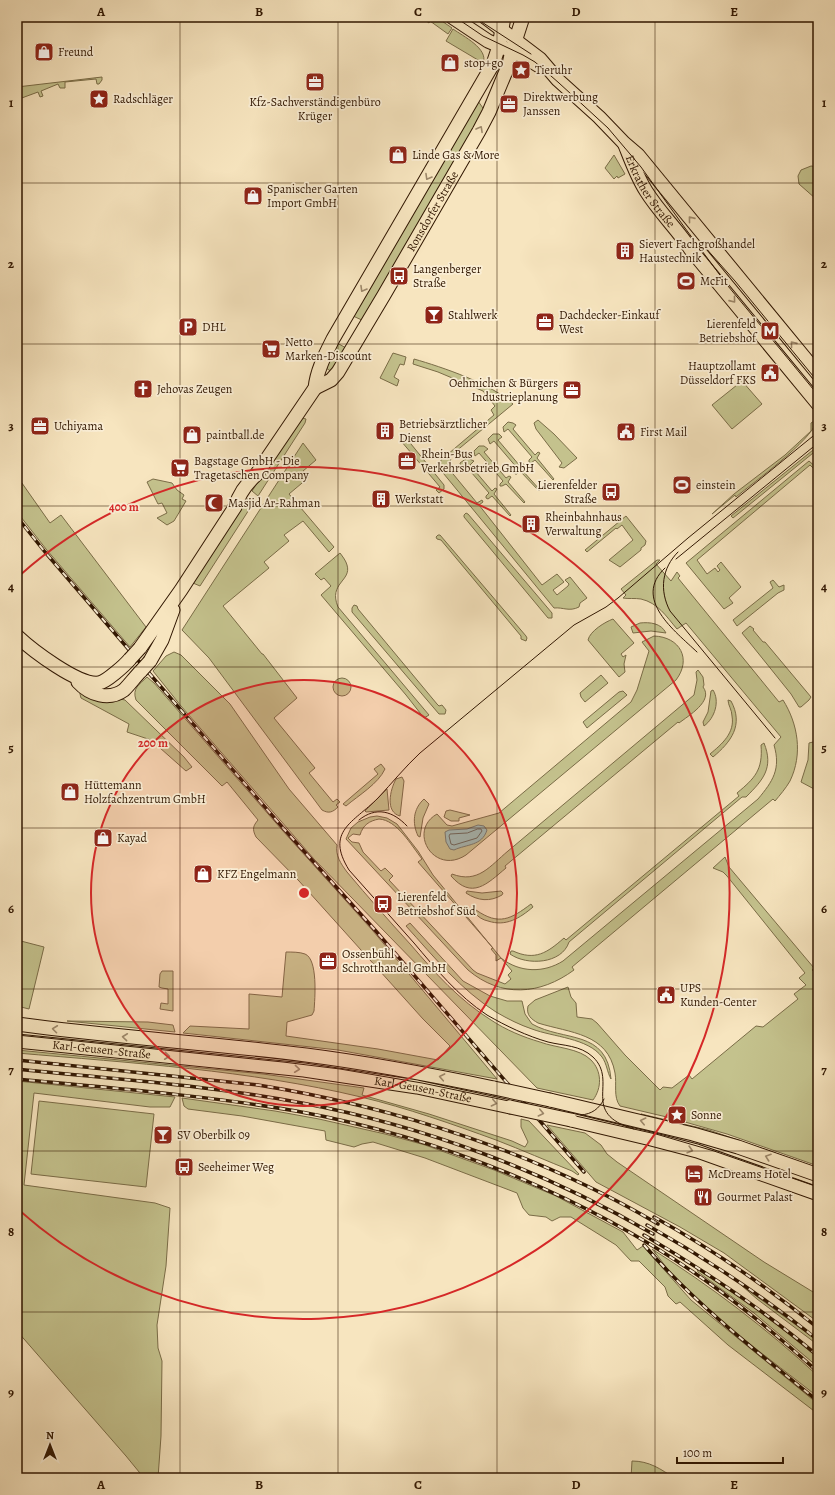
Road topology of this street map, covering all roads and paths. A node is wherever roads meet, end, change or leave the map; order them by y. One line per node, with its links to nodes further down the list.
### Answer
1 (452, 17): 4 (main road, Erkrather Straße)
2 (523, 17): 5 (main road, Ronsdorfer Straße)
3 (497, 20): 4 (main road, Ronsdorfer Straße); 5 (main road, Erkrather Straße)
4 (499, 46): 5 (main road, Erkrather Straße); 7 (main road, Ronsdorfer Straße)
5 (517, 49): 6 (main road, Erkrather Straße); 6 (main road, Erkrather Straße); 8 (main road, Ronsdorfer Straße)
6 (558, 80): 9 (main road, Erkrather Straße)
7 (480, 87): 8 (main road); 10 (main road, Ronsdorfer Straße, one-way to 10)
8 (494, 99): 10 (main road, Ronsdorfer Straße, one-way to 8)
9 (624, 143): 11 (main road, Erkrather Straße, one-way to 9); 13 (main road, Erkrather Straße, one-way to 13)
10 (350, 330): 12 (main road, Ronsdorfer Straße); 12 (main road, Ronsdorfer Straße)
11 (818, 374)
12 (315, 388): 14 (main road, Ronsdorfer Straße)
13 (818, 404)
14 (182, 590): 16 (main road, Ronsdorfer Straße, bridge); 16 (main road, Ronsdorfer Straße, bridge)
15 (17, 636): 16 (main road)
16 (74, 677)
17 (17, 1024): 19 (main road, Karl-Geusen-Straße, one-way to 17, bridge)
18 (17, 1041): 21 (main road, Karl-Geusen-Straße, one-way to 21, bridge)
19 (818, 1175)
20 (818, 1180): 21 (main road)
21 (792, 1184): 22 (main road, Karl-Geusen-Straße)
22 (818, 1194)

